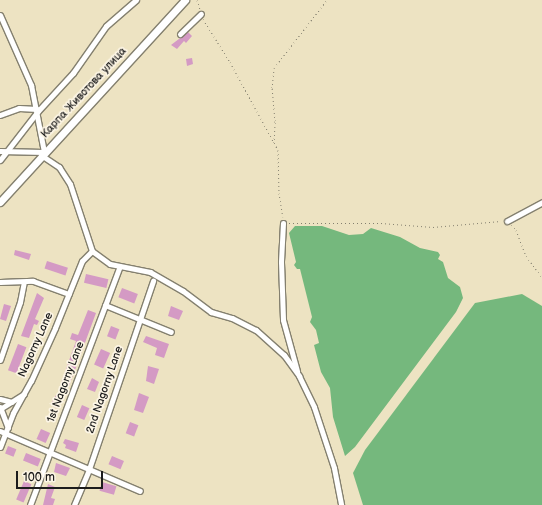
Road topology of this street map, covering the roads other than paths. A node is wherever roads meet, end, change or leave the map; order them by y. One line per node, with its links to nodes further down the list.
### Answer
1 (136, 0): 6 (street)
2 (185, 0): 10 (main road, Карпа Животова улица)
3 (201, 14): 5 (street)
4 (0, 15): 6 (street)
5 (180, 34)
6 (37, 110): 7 (street); 9 (street); 10 (street)
7 (0, 115)
8 (0, 151): 9 (street)
9 (6, 151): 10 (street); 11 (street)
10 (43, 154): 12 (main road, Карпа Животова улица); 16 (street)
11 (0, 160)
12 (0, 202)
13 (542, 202): 14 (street)
14 (507, 221)
15 (283, 223): 26 (street)
16 (92, 251): 17 (street); 21 (street, Nagorny Lane)
17 (120, 266): 22 (street, 1st Nagorny Lane); 26 (street)
18 (153, 281): 23 (street, 2nd Nagorny Lane)
19 (0, 282): 20 (street)
20 (24, 282): 21 (street); 25 (street)
21 (69, 294): 27 (street, Nagorny Lane)
22 (105, 305): 23 (street); 34 (street, 1st Nagorny Lane)
23 (140, 319): 24 (street); 35 (street, 2nd Nagorny Lane)
24 (171, 332)
25 (0, 360)
26 (298, 374): 39 (street)
27 (25, 394): 29 (street); 32 (street, Nagorny Lane)
28 (0, 399): 29 (street)
29 (12, 402): 30 (street)
30 (0, 408): 32 (street)
31 (0, 431): 32 (street)
32 (7, 431): 33 (street, Nagorny Lane); 34 (street)
33 (0, 448)
34 (50, 453): 35 (street); 37 (street, 1st Nagorny Lane)
35 (89, 469): 36 (street); 38 (street, 2nd Nagorny Lane)
36 (140, 491)
37 (30, 505)
38 (74, 505)
39 (341, 505)

